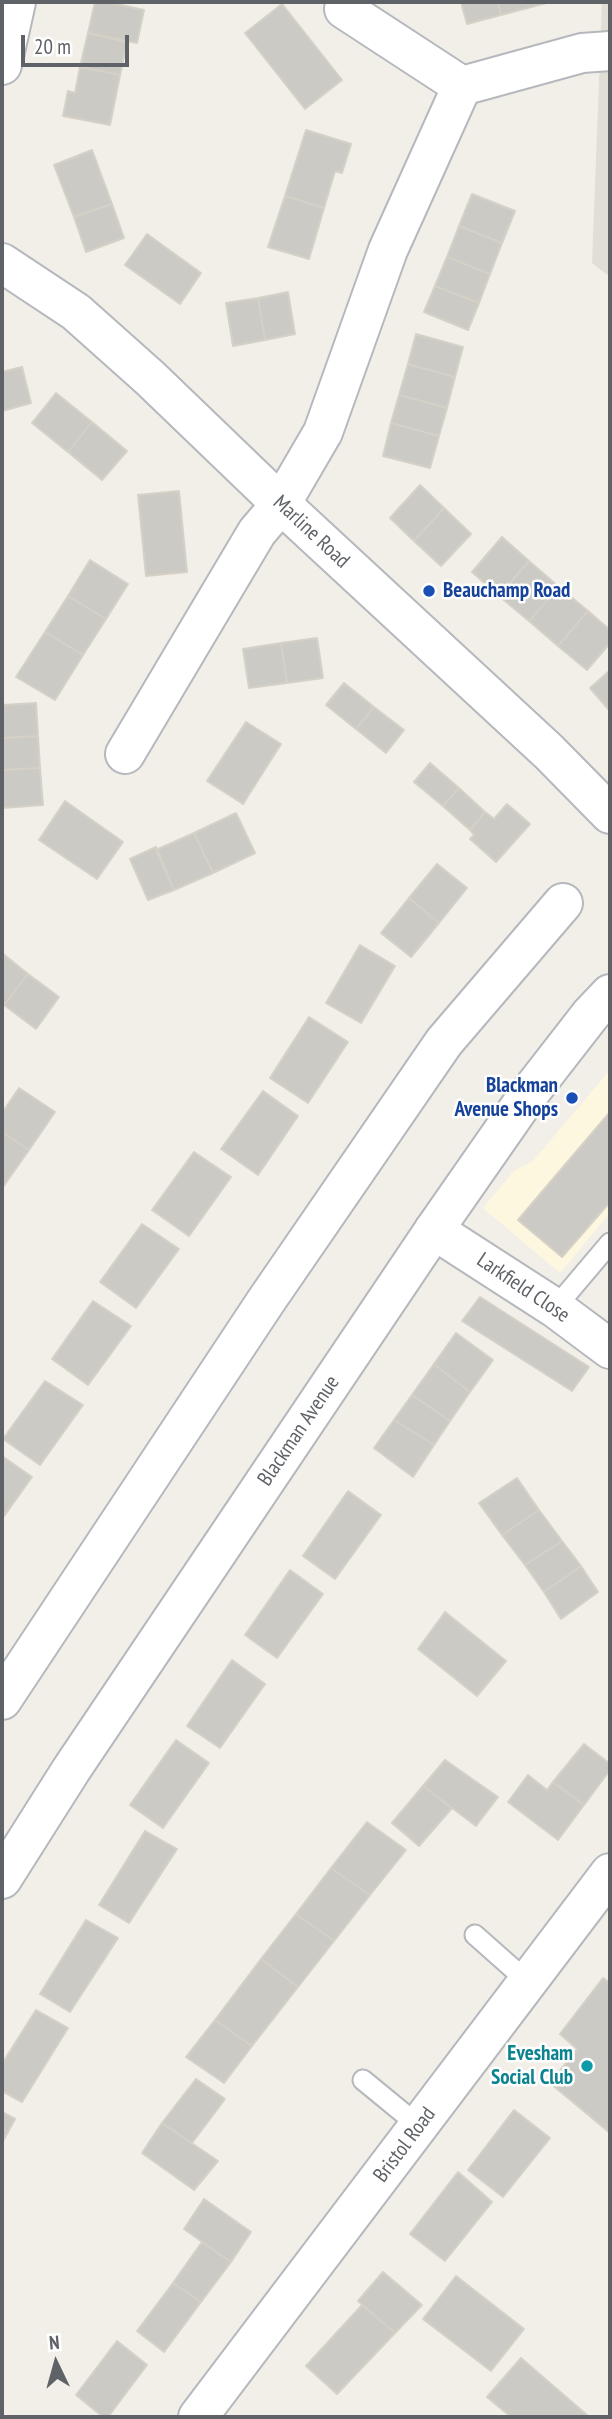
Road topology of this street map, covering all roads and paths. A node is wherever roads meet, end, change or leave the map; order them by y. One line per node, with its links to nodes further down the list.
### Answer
1 (16, 2): 4 (street)
2 (344, 9): 5 (street)
3 (610, 51): 5 (street)
4 (2, 65)
5 (462, 86): 7 (street)
6 (2, 263): 7 (street, Marline Road)
7 (281, 504): 8 (street); 9 (street, Marline Road)
8 (125, 754)
9 (610, 814)
10 (563, 902): 16 (street)
11 (610, 994): 12 (street, Blackman Avenue)
12 (434, 1230): 14 (street, Larkfield Close); 18 (street, Blackman Avenue)
13 (610, 1243): 14 (lane)
14 (555, 1308): 15 (street, Larkfield Close)
15 (610, 1349)
16 (2, 1700)
17 (610, 1873): 20 (street, Bristol Road)
18 (2, 1880)
19 (475, 1935): 20 (lane)
20 (528, 1982): 22 (street, Bristol Road)
21 (363, 2080): 22 (lane)
22 (419, 2126): 23 (street, Bristol Road)
23 (198, 2417)

